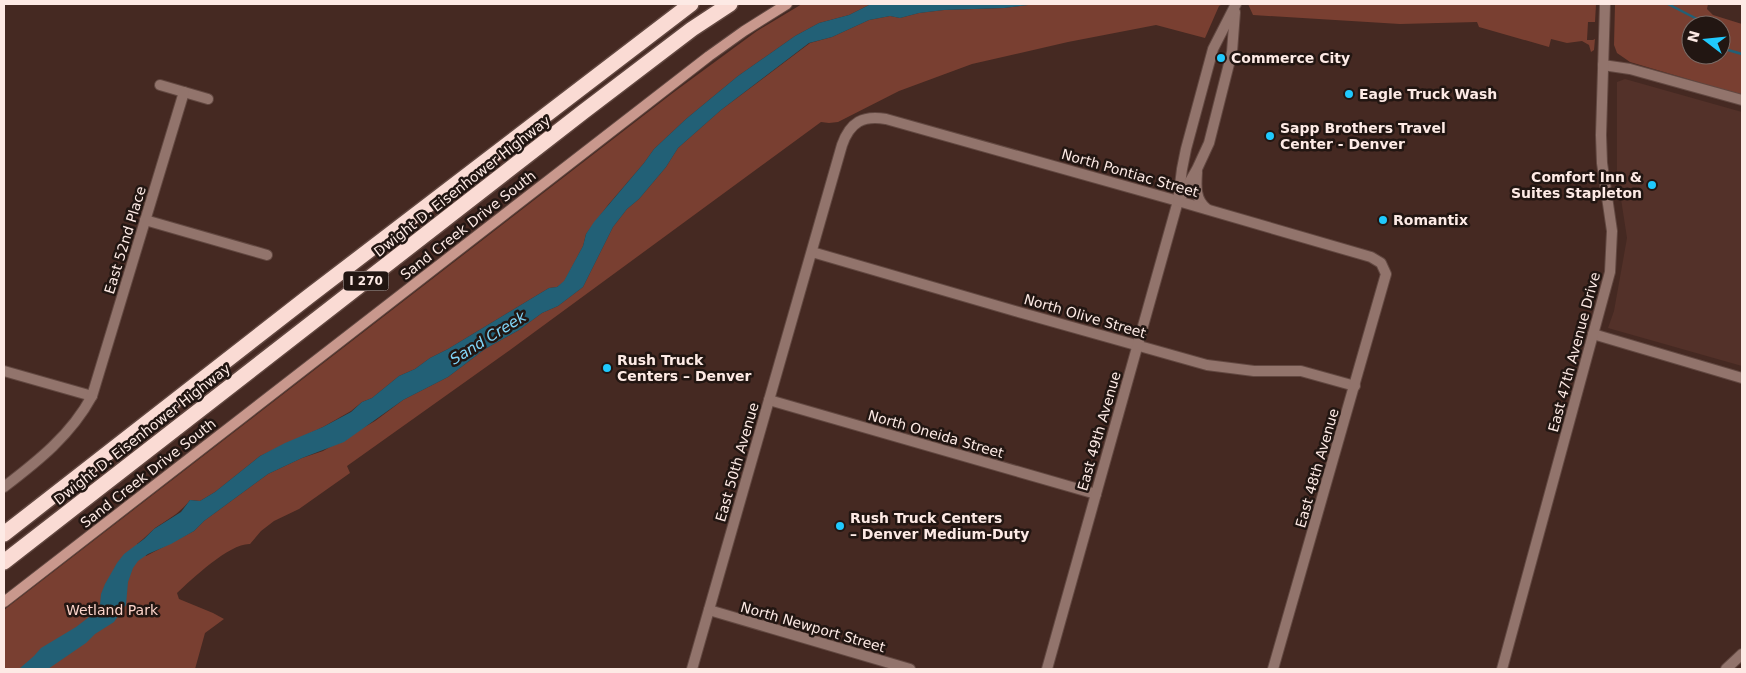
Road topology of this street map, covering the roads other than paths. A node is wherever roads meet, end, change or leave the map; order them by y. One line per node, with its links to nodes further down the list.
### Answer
1 (691, 4): 28 (highway, Dwight D. Eisenhower Highway / I 270)
2 (730, 4): 29 (highway, Dwight D. Eisenhower Highway / I 270)
3 (787, 4): 30 (main road, Sand Creek Drive South)
4 (1605, 4): 6 (street, East 47th Avenue Drive)
5 (1236, 5): 12 (street, East 49th Avenue); 13 (street, East 49th Avenue)
6 (1603, 65): 10 (street); 19 (street, East 47th Avenue Drive)
7 (160, 85): 8 (street)
8 (184, 92): 9 (street); 15 (street, East 52nd Place)
9 (208, 99)
10 (1742, 100)
11 (857, 122): 13 (street, North Pontiac Street); 16 (street, East 50th Avenue)
12 (1197, 169): 13 (street, East 49th Avenue); 14 (street)
13 (1178, 201): 14 (street, North Pontiac Street); 20 (street, East 49th Avenue)
14 (1210, 211): 18 (street, North Pontiac Street)
15 (145, 220): 17 (street); 24 (street, East 52nd Place)
16 (812, 252): 20 (street, North Olive Street); 25 (street, East 50th Avenue)
17 (266, 255)
18 (1386, 274): 23 (street, East 48th Avenue)
19 (1593, 334): 22 (street); 37 (street, East 47th Avenue Drive)
20 (1138, 346): 23 (street, North Olive Street); 27 (street, East 49th Avenue)
21 (4, 371): 24 (street)
22 (1742, 378)
23 (1355, 386): 36 (street, East 48th Avenue)
24 (92, 396): 26 (street, East 52nd Place)
25 (769, 400): 27 (street, North Oneida Street); 31 (street, East 50th Avenue)
26 (4, 487)
27 (1096, 494): 35 (street, East 49th Avenue)
28 (4, 534)
29 (4, 562)
30 (4, 602)
31 (709, 610): 33 (street, East 50th Avenue); 34 (street, North Newport Street)
32 (1742, 654): 38 (street)
33 (692, 669)
34 (910, 669)
35 (1047, 669)
36 (1273, 669)
37 (1502, 669)
38 (1726, 669)

